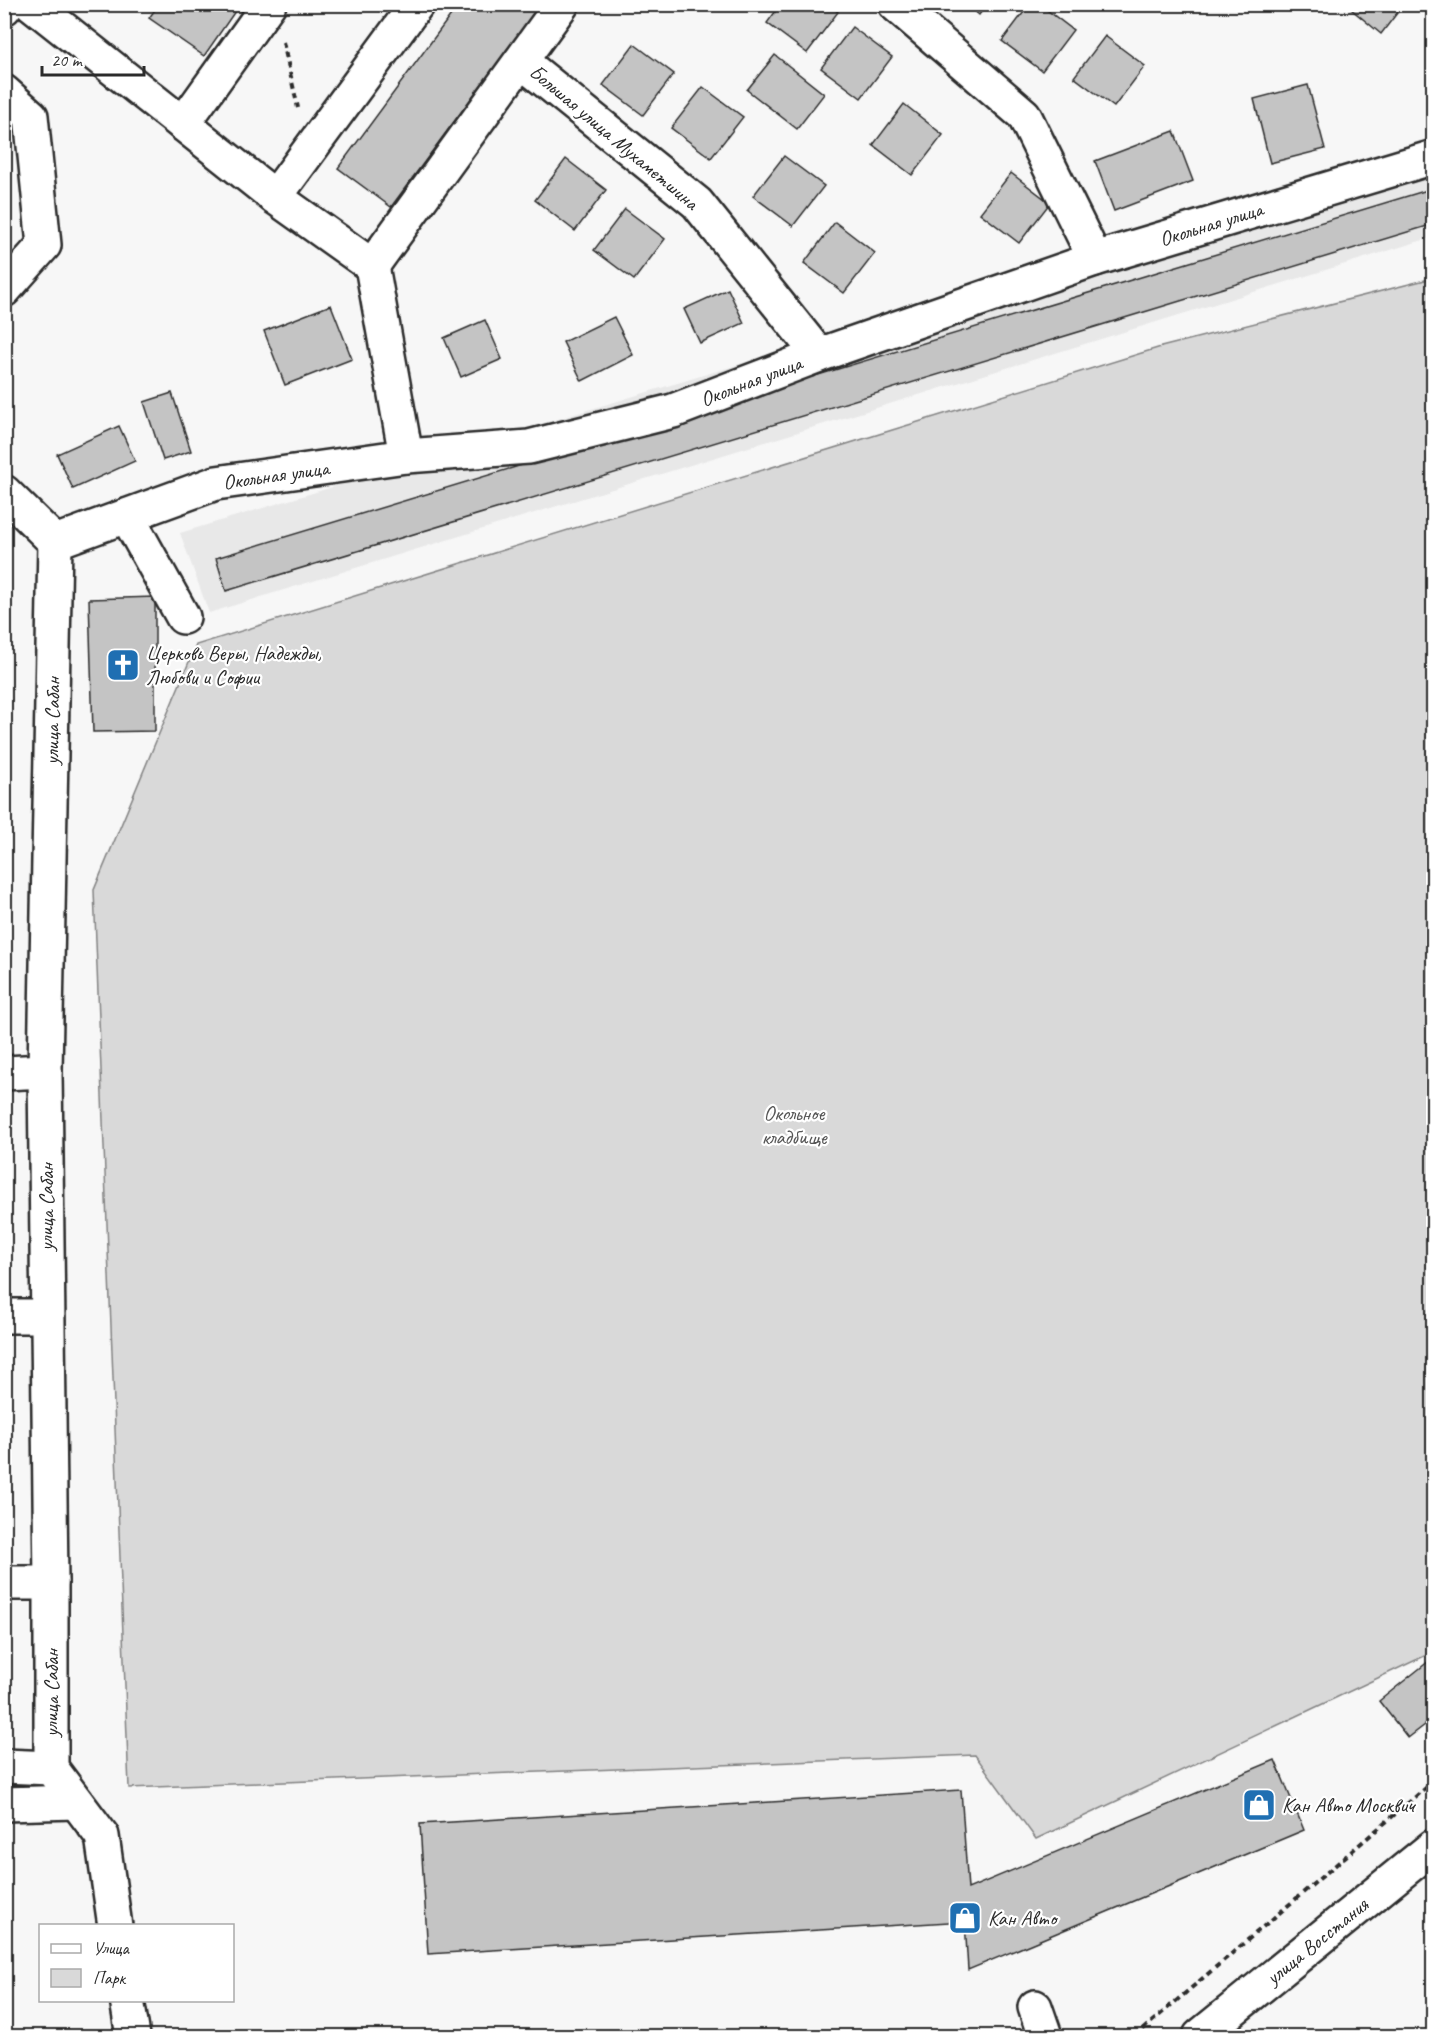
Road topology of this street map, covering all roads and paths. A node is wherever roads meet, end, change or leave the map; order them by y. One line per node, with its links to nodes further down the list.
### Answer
1 (32, 4): 9 (street)
2 (269, 4): 9 (street)
3 (417, 4): 10 (street)
4 (562, 4): 7 (street)
5 (895, 4): 13 (street)
6 (282, 39): 10 (path)
7 (521, 61): 14 (street); 16 (street, Большая улица Мухаметшина)
8 (4, 92): 15 (street)
9 (183, 124): 12 (street)
10 (308, 153): 12 (street)
11 (1434, 157): 13 (street, Окольная улица)
12 (275, 198): 14 (street)
13 (1095, 259): 16 (street, Окольная улица)
14 (372, 266): 17 (street)
15 (4, 290)
16 (819, 355): 17 (street, Окольная улица)
17 (406, 456): 19 (street, Окольная улица)
18 (4, 492): 20 (street)
19 (127, 516): 20 (street, Окольная улица); 21 (street)
20 (55, 542): 22 (street, улица Сабан)
21 (183, 617)
22 (45, 1071): 23 (street); 25 (street, улица Сабан)
23 (4, 1073)
24 (4, 1316): 25 (street)
25 (47, 1316): 27 (street, улица Сабан)
26 (4, 1583): 27 (street)
27 (51, 1583): 29 (street, улица Сабан)
28 (4, 1766): 29 (street)
29 (51, 1768): 31 (street, улица Сабан)
30 (1434, 1781): 37 (path)
31 (76, 1802): 32 (street); 34 (street, улица Сабан)
32 (4, 1803)
33 (1434, 1846): 38 (street, улица Восстания)
34 (116, 1924)
35 (127, 2002): 36 (street)
36 (133, 2037)
37 (1135, 2037)
38 (1200, 2037)

